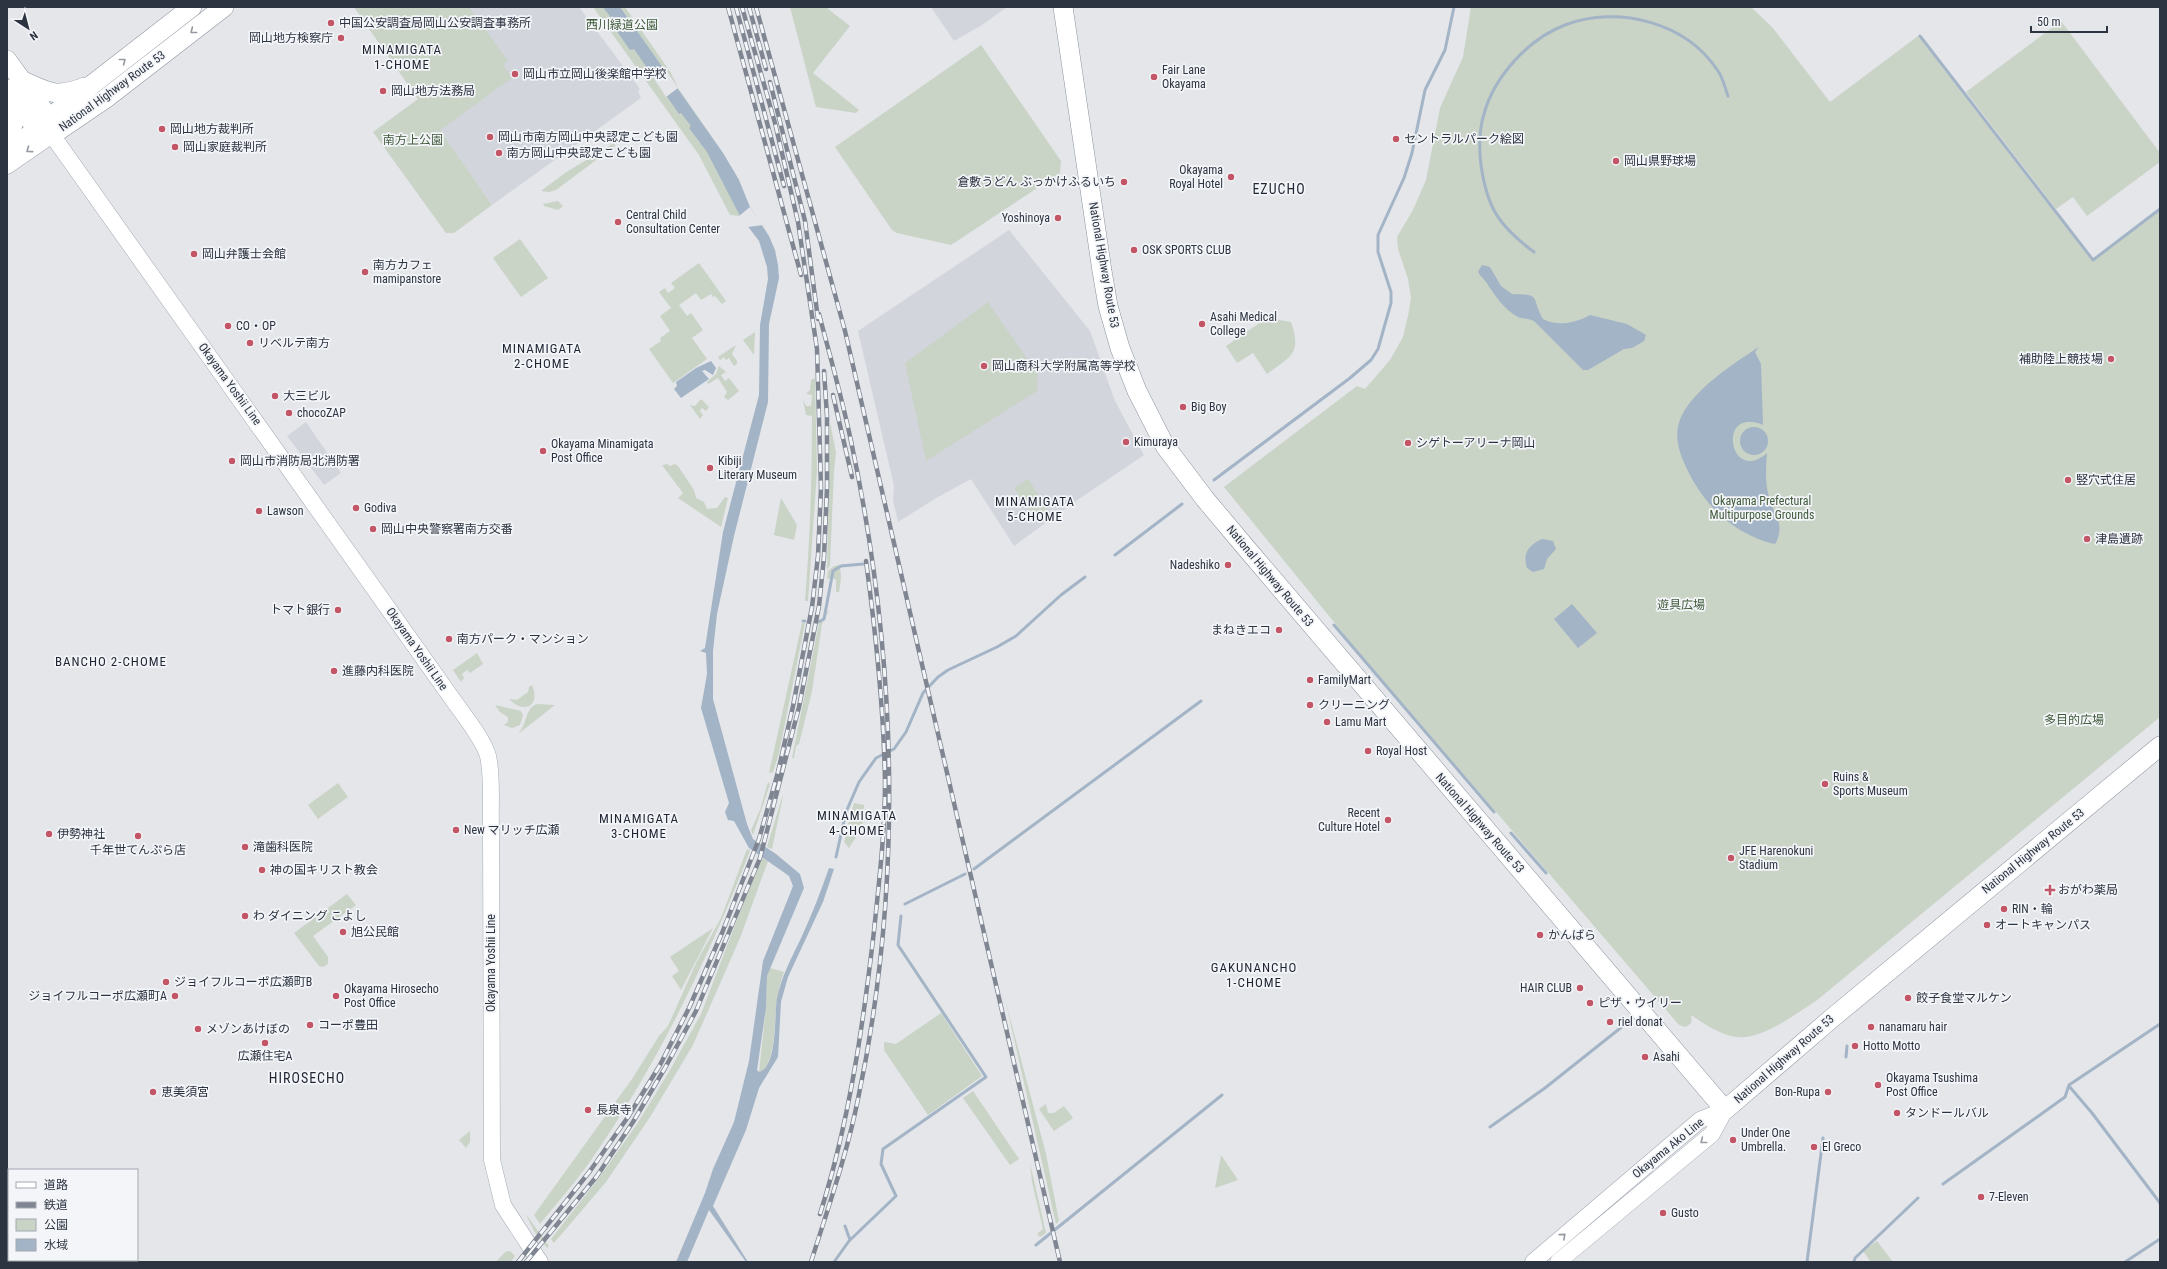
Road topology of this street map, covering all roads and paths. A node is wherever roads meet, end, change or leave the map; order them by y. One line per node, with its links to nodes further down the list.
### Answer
1 (192, 7): 5 (highway, National Highway Route 53, one-way to 1)
2 (224, 7): 7 (highway, National Highway Route 53, one-way to 7)
3 (1063, 7): 12 (highway, National Highway Route 53)
4 (7, 60): 6 (highway)
5 (92, 85): 6 (highway); 7 (highway, National Highway Route 53)
6 (12, 87): 7 (highway); 8 (highway)
7 (46, 127): 9 (main road); 10 (main road, one-way to 10); 13 (main road, Okayama Yoshii Line)
8 (7, 140)
9 (7, 150)
10 (7, 166)
11 (2160, 746): 12 (highway, National Highway Route 53)
12 (1725, 1110): 14 (main road, Okayama Ako Line, one-way to 12); 15 (main road, Okayama Ako Line, one-way to 15)
13 (540, 1262)
14 (1533, 1262)
15 (1558, 1262)

